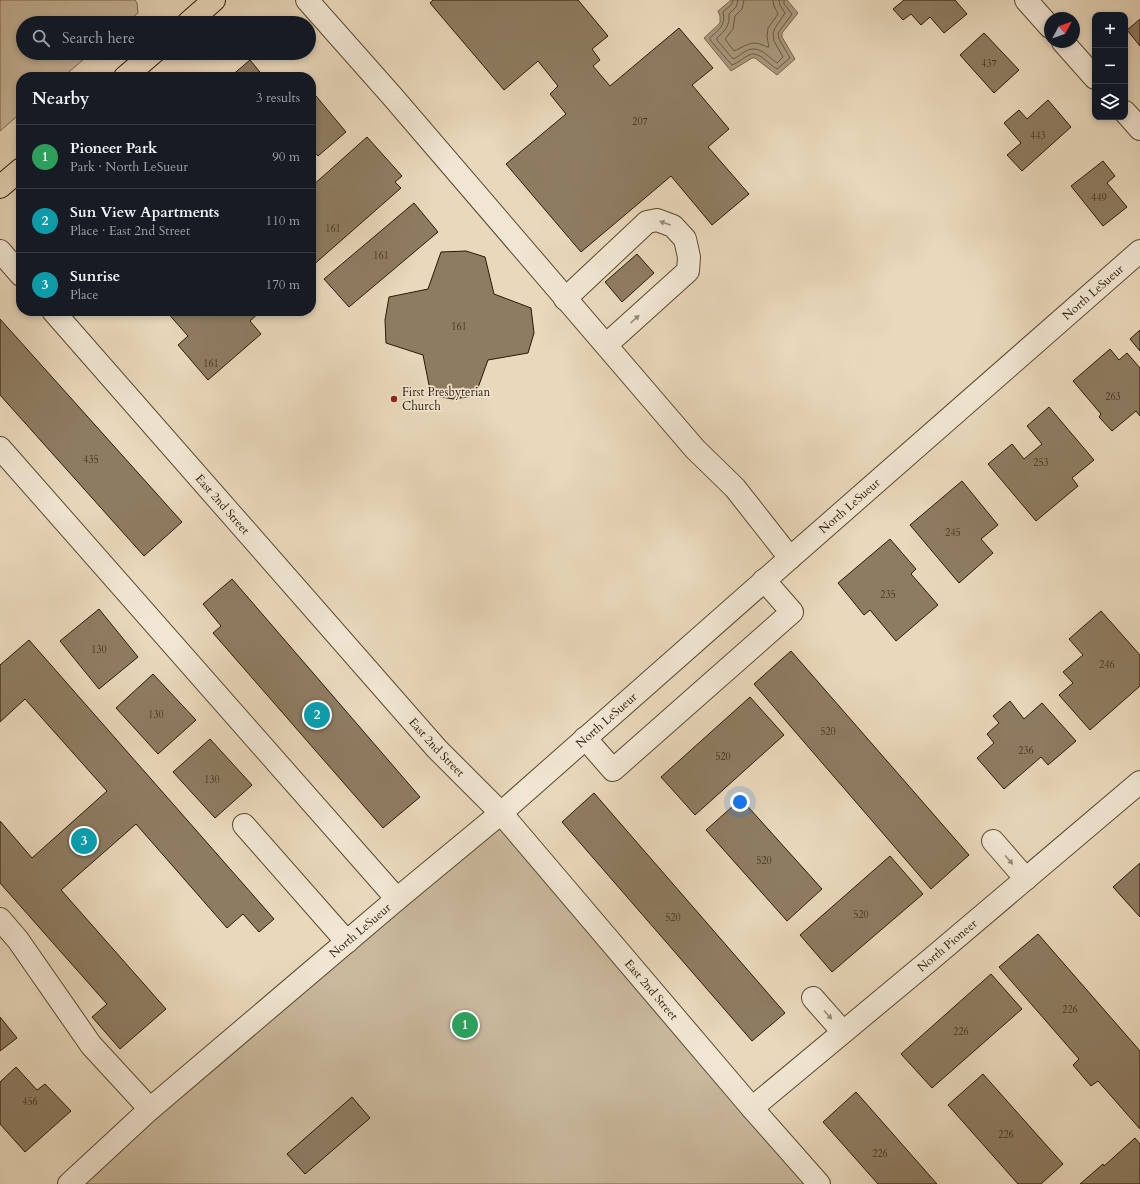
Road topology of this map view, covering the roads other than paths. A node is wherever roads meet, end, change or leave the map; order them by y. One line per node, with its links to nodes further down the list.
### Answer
1 (307, 0): 15 (street)
2 (1026, 0): 3 (street)
3 (1044, 20)
4 (1068, 48): 7 (street)
5 (145, 60): 6 (main road)
6 (132, 72)
7 (1092, 75)
8 (1128, 115): 9 (street)
9 (1140, 129)
10 (16, 173): 11 (main road)
11 (0, 187)
12 (0, 251): 14 (street)
13 (1140, 251): 19 (street, North LeSueur)
14 (16, 269)
15 (565, 298): 17 (street); 17 (street, one-way to 15)
16 (57, 316): 23 (street, East 2nd Street)
17 (606, 345): 19 (street)
18 (0, 448): 27 (street)
19 (790, 558): 20 (street, North LeSueur)
20 (764, 580): 21 (street, North LeSueur); 21 (street)
21 (585, 738): 23 (street, North LeSueur)
22 (1140, 782): 26 (street, North Pioneer)
23 (501, 813): 27 (street, North LeSueur); 32 (street, East 2nd Street)
24 (244, 825): 29 (street)
25 (993, 841): 26 (street, one-way to 26)
26 (1026, 879): 31 (street, North Pioneer)
27 (397, 899): 29 (street, North LeSueur)
28 (0, 919): 33 (street)
29 (347, 942): 33 (street, North LeSueur)
30 (813, 998): 31 (street, one-way to 31)
31 (843, 1032): 32 (street, North Pioneer)
32 (752, 1108): 35 (street, East 2nd Street)
33 (150, 1109): 34 (street, North LeSueur)
34 (69, 1184)
35 (819, 1184)

